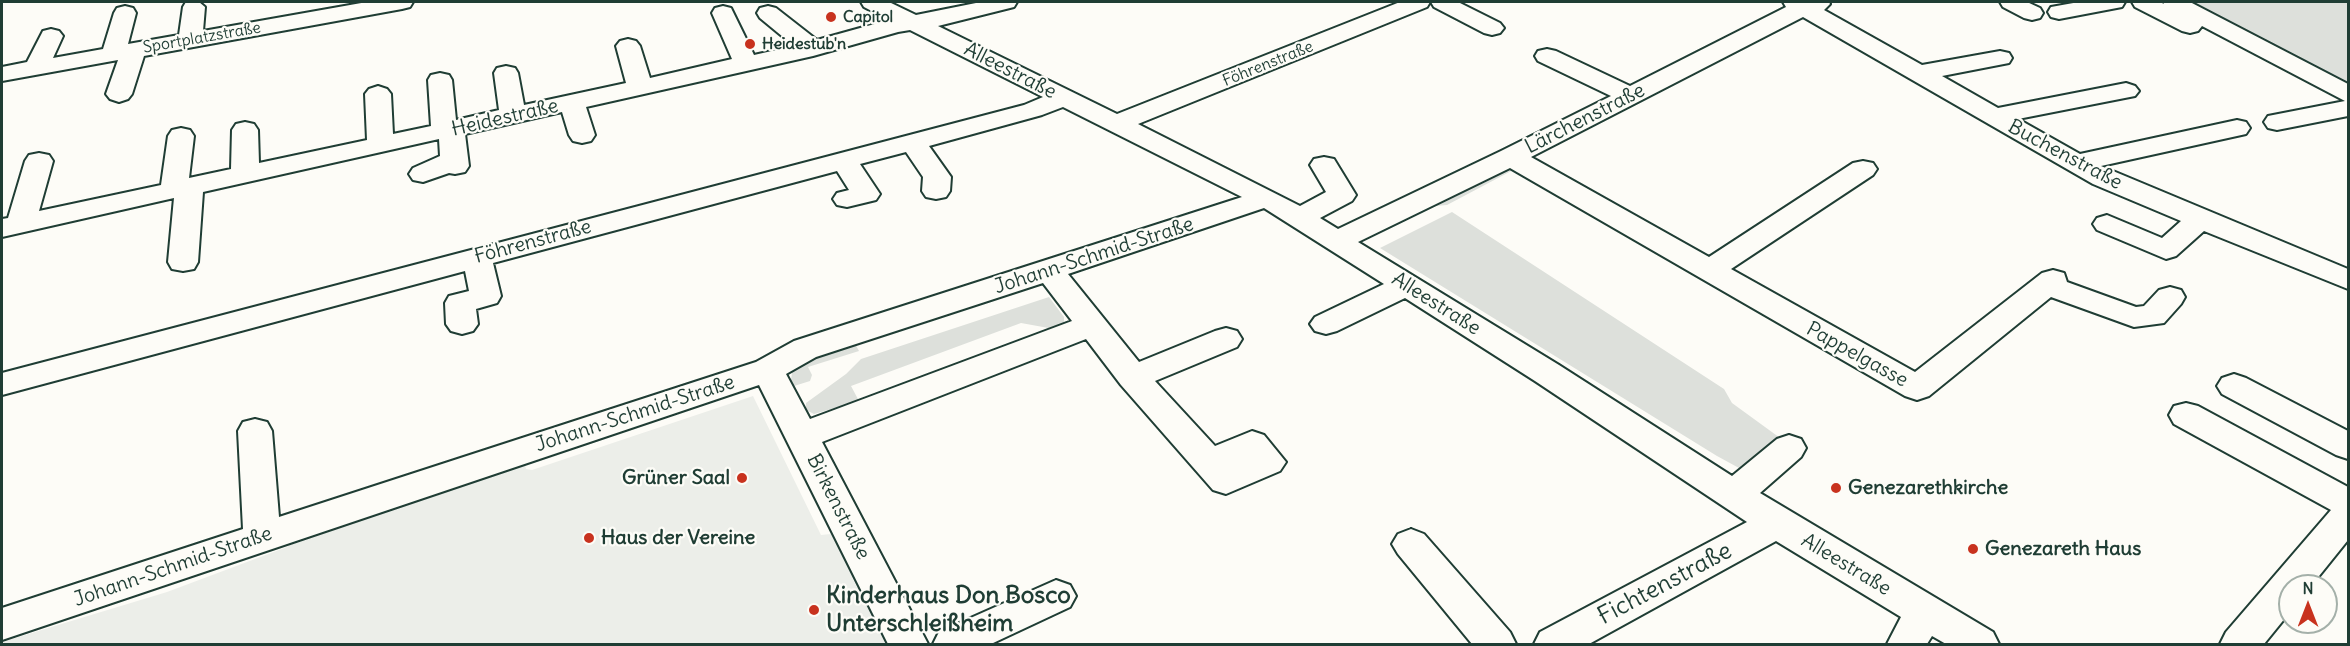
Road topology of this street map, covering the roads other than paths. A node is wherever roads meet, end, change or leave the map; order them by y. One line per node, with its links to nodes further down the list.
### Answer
1 (261, 2): 18 (street)
2 (396, 2): 18 (street, Sportplatzstraße)
3 (872, 2): 17 (street, Alleestraße)
4 (1006, 2): 17 (street, Heidestraße)
5 (1419, 2): 47 (street, Föhrenstraße)
6 (1442, 2): 19 (street)
7 (1835, 2): 11 (street, Lärchenstraße)
8 (2114, 2): 13 (street)
9 (2143, 2): 25 (street)
10 (2174, 2): 38 (street)
11 (1799, 4): 31 (street, Buchenstraße); 39 (street, Lärchenstraße)
12 (194, 6): 21 (street)
13 (2059, 12)
14 (125, 13): 24 (street)
15 (723, 13): 28 (street)
16 (768, 13): 23 (street)
17 (914, 23): 23 (street, Heidestraße); 40 (street, Alleestraße)
18 (259, 28): 21 (street, Sportplatzstraße)
19 (1492, 28)
20 (51, 36): 29 (street)
21 (190, 40): 24 (street, Sportplatzstraße)
22 (628, 46): 34 (street)
23 (813, 49): 28 (street, Heidestraße)
24 (123, 52): 29 (street, Sportplatzstraße); 36 (street)
25 (2241, 52)
26 (1547, 56): 39 (street)
27 (2000, 58): 31 (street)
28 (746, 63): 34 (street, Heidestraße)
29 (36, 68): 32 (street, Sportplatzstraße)
30 (506, 73): 44 (street)
31 (1919, 73): 45 (street, Buchenstraße)
32 (2, 75)
33 (440, 80): 50 (street)
34 (640, 87): 41 (street, Heidestraße)
35 (2126, 91): 43 (street)
36 (118, 94)
37 (378, 94): 54 (street)
38 (2349, 94)
39 (1631, 96): 56 (street, Lärchenstraße)
40 (1063, 98): 47 (street, Alleestraße); 53 (street, Föhrenstraße)
41 (572, 103): 44 (street, Heidestraße); 51 (street)
42 (2349, 108): 46 (street)
43 (2025, 110): 45 (street); 55 (street)
44 (513, 116): 50 (street, Heidestraße)
45 (1994, 116): 55 (street, Buchenstraße)
46 (2277, 122)
47 (1116, 124): 65 (street, Alleestraße)
48 (2237, 128): 55 (street)
49 (245, 130): 62 (street)
50 (447, 130): 54 (street, Heidestraße); 61 (street)
51 (582, 135)
52 (181, 136): 63 (street)
53 (913, 142): 57 (street, Föhrenstraße); 64 (street)
54 (380, 146): 62 (street, Heidestraße)
55 (2083, 156): 68 (street, Buchenstraße)
56 (1511, 157): 71 (street, Lärchenstraße); 76 (street, Pappelgasse)
57 (844, 160): 66 (street); 72 (street, Föhrenstraße)
58 (39, 161): 70 (street)
59 (1324, 165): 67 (street)
60 (1863, 169): 76 (street)
61 (423, 174)
62 (245, 175): 63 (street, Heidestraße)
63 (182, 189): 70 (street, Heidestraße); 73 (street)
64 (936, 191)
65 (1265, 198): 67 (street, Alleestraße); 75 (street, Johann-Schmid-Straße)
66 (847, 199)
67 (1299, 218): 71 (street, Alleestraße)
68 (2200, 219): 69 (street); 74 (street, Buchenstraße)
69 (2107, 224)
70 (11, 226)
71 (1336, 241): 78 (street, Alleestraße)
72 (476, 257): 80 (street); 86 (street, Föhrenstraße)
73 (183, 262)
74 (2335, 265): 77 (street, Buchenstraße)
75 (1049, 270): 82 (street); 84 (street, Johann-Schmid-Straße)
76 (1708, 271): 79 (street, Pappelgasse)
77 (2349, 280)
78 (1407, 285): 81 (street); 94 (street, Alleestraße)
79 (2170, 297)
80 (462, 324)
81 (1326, 324)
82 (1091, 326): 85 (street); 90 (street)
83 (1226, 339): 85 (street)
84 (768, 370): 90 (street, Birkenstraße); 97 (street, Johann-Schmid-Straße)
85 (1133, 377): 93 (street)
86 (2, 384)
87 (2234, 386): 91 (street)
88 (2186, 415): 95 (street)
89 (255, 431): 97 (street)
90 (802, 436): 102 (street, Birkenstraße)
91 (2349, 446)
92 (1789, 448): 94 (street)
93 (1210, 462)
94 (1734, 495): 96 (street, Alleestraße)
95 (2348, 515): 107 (street)
96 (1777, 524): 101 (street, Alleestraße); 105 (street, Fichtenstraße)
97 (262, 537): 100 (street, Johann-Schmid-Straße)
98 (1411, 544): 104 (street)
99 (1056, 596): 103 (street)
100 (2, 624)
101 (1916, 629): 106 (street, Alleestraße)
102 (908, 645)
103 (953, 645)
104 (1496, 645)
105 (1554, 645)
106 (1978, 645)
107 (2240, 645)

